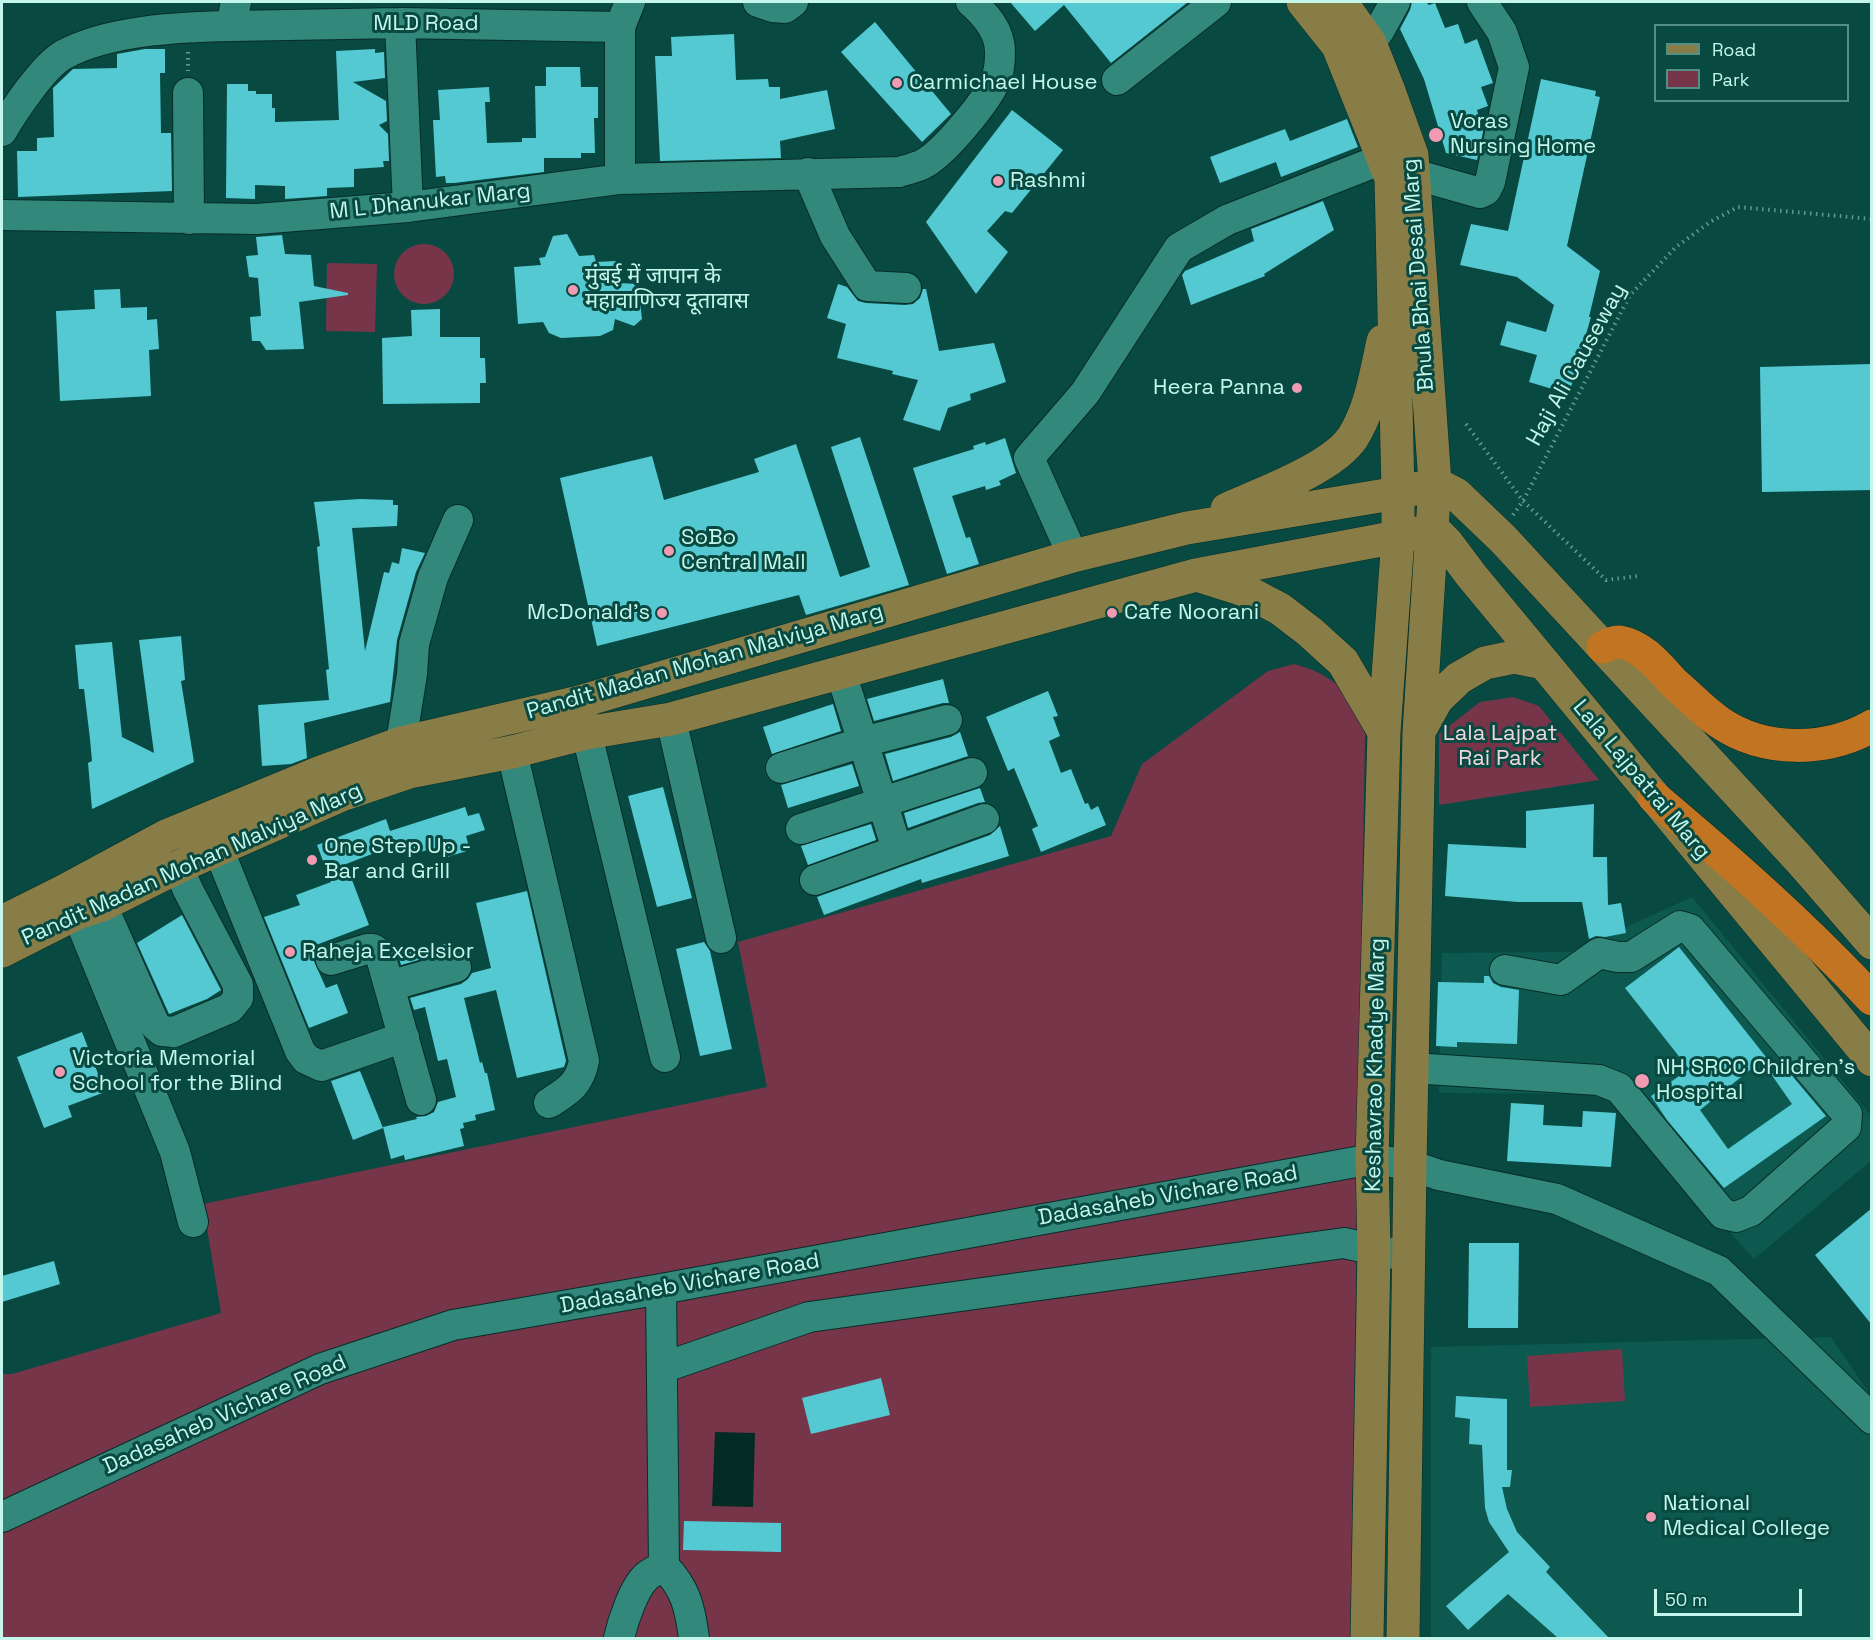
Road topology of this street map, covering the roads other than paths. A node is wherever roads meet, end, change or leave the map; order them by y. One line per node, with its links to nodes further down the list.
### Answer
1 (758, 2): 2 (street)
2 (793, 2)
3 (972, 2): 17 (street, M L Dhanukar Marg)
4 (1215, 2): 13 (street)
5 (1303, 2): 16 (main road, Bhula Bhai Desai Marg)
6 (1341, 2): 12 (main road, Bhula Bhai Desai Marg)
7 (1395, 2): 12 (street)
8 (1482, 2): 18 (street)
9 (233, 14): 11 (street, MLD Road); 15 (street, MLD Road)
10 (625, 14): 11 (street, MLD Road); 19 (street, MLD Road)
11 (400, 23): 20 (street)
12 (1370, 43): 18 (main road, Bhula Bhai Desai Marg)
13 (1117, 80)
14 (188, 93): 22 (street)
15 (2, 130)
16 (1384, 158): 23 (main road, Bhula Bhai Desai Marg); 31 (street)
17 (808, 173): 19 (street, M L Dhanukar Marg); 24 (street)
18 (1413, 174): 25 (main road, Bhula Bhai Desai Marg)
19 (620, 179): 20 (street, M L Dhanukar Marg)
20 (408, 207): 22 (street, M L Dhanukar Marg)
21 (2, 215): 22 (street, M L Dhanukar Marg)
22 (189, 219)
23 (1395, 287): 26 (main road, Bhula Bhai Desai Marg); 28 (main road)
24 (906, 288)
25 (1435, 483): 26 (main road, Pandit Madan Mohan Malviya Marg); 29 (main road, Bhula Bhai Desai Marg); 34 (main road)
26 (1398, 493): 28 (main road, Pandit Madan Mohan Malviya Marg); 30 (main road, Keshavrao Khadye Marg)
27 (458, 520): 47 (street)
28 (1187, 528): 31 (main road, Pandit Madan Mohan Malviya Marg)
29 (1433, 529): 30 (main road); 36 (main road, Lala Lajpatrai Marg); 43 (main road, Keshavrao Khadye Marg)
30 (1398, 538): 32 (main road, Pandit Madan Mohan Malviya Marg); 42 (main road, Keshavrao Khadye Marg)
31 (1073, 556): 33 (main road, Pandit Madan Mohan Malviya Marg)
32 (1196, 575): 35 (main road, Pandit Madan Mohan Malviya Marg); 42 (main road)
33 (889, 610): 35 (main road); 38 (main road, Pandit Madan Mohan Malviya Marg)
34 (1603, 646): 41 (highway); 61 (main road)
35 (902, 656): 37 (main road, Pandit Madan Mohan Malviya Marg)
36 (1544, 663): 43 (main road); 50 (main road, Lala Lajpatrai Marg)
37 (841, 673): 39 (main road, Pandit Madan Mohan Malviya Marg); 45 (street)
38 (579, 702): 44 (street); 47 (main road, Pandit Madan Mohan Malviya Marg)
39 (671, 719): 44 (main road, Pandit Madan Mohan Malviya Marg); 60 (street)
40 (947, 720): 45 (street)
41 (1872, 726)
42 (1384, 732): 74 (main road, Keshavrao Khadye Marg)
43 (1419, 732): 71 (main road, Keshavrao Khadye Marg)
44 (586, 733): 46 (main road, Pandit Madan Mohan Malviya Marg); 69 (street)
45 (863, 742): 48 (street); 51 (street)
46 (512, 752): 47 (main road, Pandit Madan Mohan Malviya Marg); 73 (street)
47 (405, 758): 54 (main road, Pandit Madan Mohan Malviya Marg)
48 (781, 768)
49 (972, 773): 51 (street)
50 (1654, 797): 67 (highway); 70 (main road, Lala Lajpatrai Marg)
51 (882, 802): 53 (street); 55 (street)
52 (984, 819): 55 (street)
53 (801, 829)
54 (212, 834): 56 (main road, Pandit Madan Mohan Malviya Marg); 58 (main road, Pandit Madan Mohan Malviya Marg); 68 (street)
55 (897, 849): 57 (street)
56 (178, 867): 58 (main road, Pandit Madan Mohan Malviya Marg); 58 (street)
57 (815, 880)
58 (89, 898): 59 (main road, Pandit Madan Mohan Malviya Marg); 62 (main road, Pandit Madan Mohan Malviya Marg); 76 (street)
59 (2, 922)
60 (721, 938)
61 (1872, 943)
62 (2, 951)
63 (331, 960): 66 (street)
64 (456, 967): 66 (street)
65 (1505, 970): 71 (street)
66 (389, 986): 68 (street)
67 (1872, 999)
68 (404, 1037): 72 (street)
69 (665, 1057)
70 (1872, 1060)
71 (1412, 1068): 75 (main road, Keshavrao Khadye Marg)
72 (421, 1100)
73 (549, 1103)
74 (1372, 1159): 75 (street, Dadasaheb Vichare Road); 77 (main road, Keshavrao Khadye Marg); 79 (street, Dadasaheb Vichare Road)
75 (1410, 1165): 78 (main road, Keshavrao Khadye Marg); 81 (street, Dadasaheb Vichare Road)
76 (194, 1222)
77 (1374, 1249): 78 (street); 80 (street); 86 (main road, Keshavrao Khadye Marg)
78 (1409, 1257): 87 (main road, Keshavrao Khadye Marg)
79 (661, 1289): 80 (street); 82 (street, Dadasaheb Vichare Road)
80 (662, 1368): 83 (street)
81 (1872, 1419)
82 (2, 1517)
83 (664, 1566): 84 (street); 85 (street)
84 (619, 1638)
85 (694, 1638)
86 (1367, 1638)
87 (1403, 1638)

